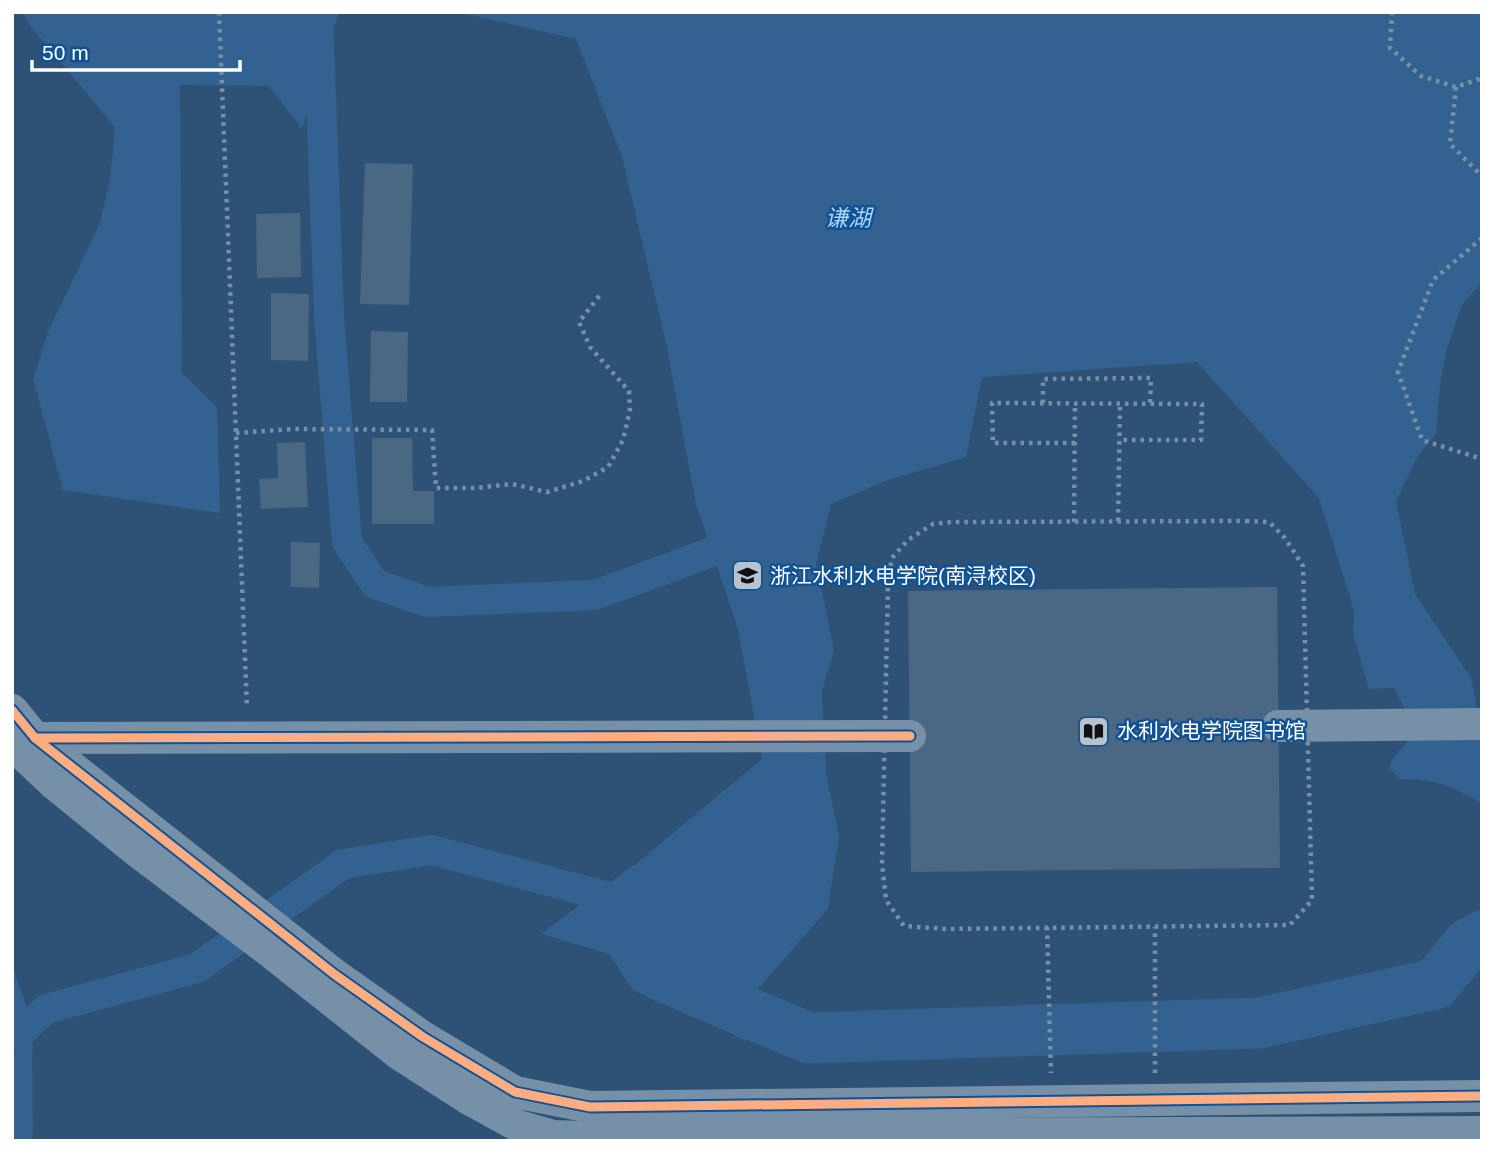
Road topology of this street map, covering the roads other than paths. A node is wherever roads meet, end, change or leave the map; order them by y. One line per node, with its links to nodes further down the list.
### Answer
1 (12, 710): 5 (street)
2 (1482, 724): 3 (street)
3 (1293, 725)
4 (897, 736): 5 (street)
5 (23, 741): 6 (street)
6 (183, 876): 7 (street); 7 (street)
7 (329, 984): 9 (street); 12 (street)
8 (1482, 1096): 10 (street)
9 (1006, 1101): 10 (street); 12 (street)
10 (1194, 1101): 13 (street)
11 (1482, 1132): 13 (street)
12 (1007, 1138): 13 (street)
13 (1194, 1138)

